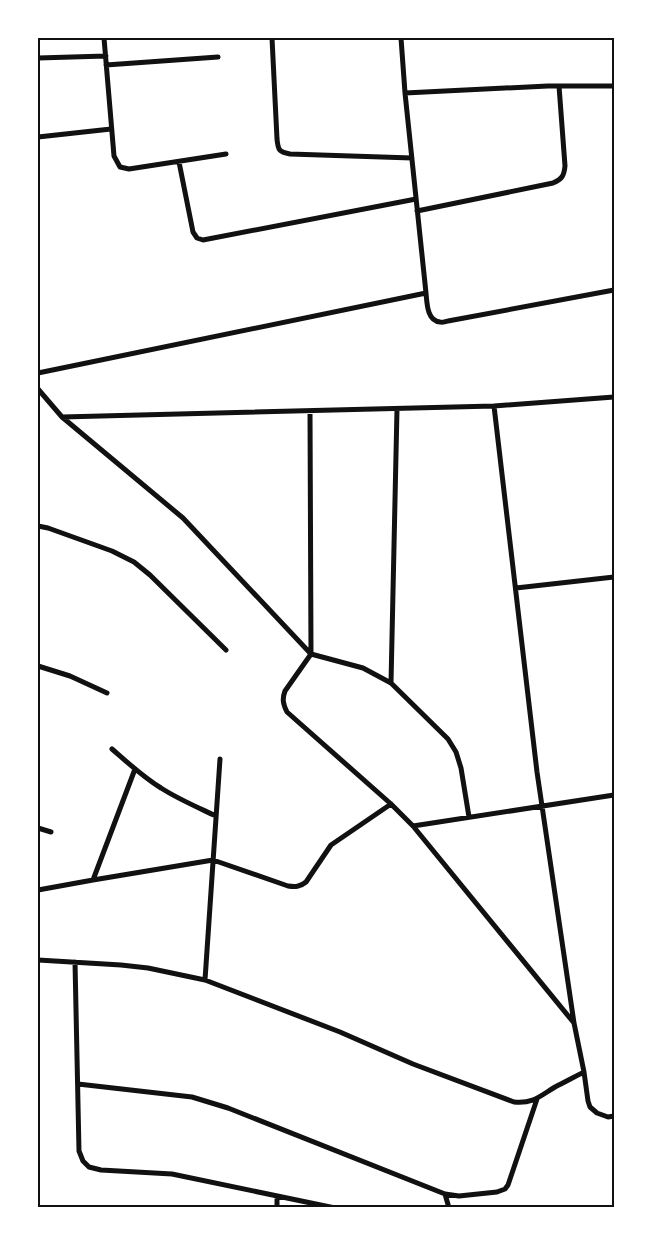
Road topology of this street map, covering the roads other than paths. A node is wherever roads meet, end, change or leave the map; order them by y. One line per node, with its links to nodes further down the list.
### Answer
1 (104, 38): 4 (street)
2 (272, 38): 14 (street)
3 (402, 38): 10 (street)
4 (106, 56): 6 (street); 7 (street)
5 (218, 57): 7 (street)
6 (38, 58)
7 (106, 65): 11 (street)
8 (559, 86): 9 (street); 10 (street); 17 (street)
9 (614, 86)
10 (405, 93): 14 (street)
11 (111, 129): 12 (street); 15 (street)
12 (38, 137)
13 (226, 154): 15 (street)
14 (412, 158): 16 (street)
15 (179, 162): 16 (street)
16 (416, 199): 17 (street)
17 (417, 211): 19 (street)
18 (614, 290): 19 (street)
19 (426, 293): 20 (street)
20 (38, 373)
21 (38, 389): 26 (street)
22 (614, 397): 23 (street)
23 (494, 406): 24 (street); 29 (street)
24 (397, 408): 25 (street); 33 (street)
25 (310, 411): 26 (street); 31 (street)
26 (62, 417): 31 (street)
27 (38, 526): 30 (street)
28 (614, 577): 29 (street)
29 (516, 588): 40 (street)
30 (226, 650)
31 (311, 654): 33 (street); 39 (street)
32 (38, 666): 34 (street)
33 (391, 683): 42 (street)
34 (107, 693)
35 (112, 749): 37 (street)
36 (220, 759): 41 (street)
37 (135, 769): 41 (street); 47 (street)
38 (614, 795): 40 (street)
39 (391, 804): 43 (street); 46 (street)
40 (542, 806): 42 (street); 52 (street)
41 (216, 816): 46 (street)
42 (468, 817): 43 (street)
43 (413, 826): 52 (street)
44 (38, 828): 45 (street)
45 (51, 832)
46 (213, 860): 47 (street); 51 (street)
47 (93, 880): 48 (street)
48 (38, 890)
49 (38, 960): 50 (street)
50 (75, 962): 51 (street); 54 (street)
51 (205, 980): 55 (street)
52 (574, 1023): 53 (street)
53 (584, 1072): 55 (street); 56 (street)
54 (78, 1084): 57 (street); 58 (street)
55 (537, 1099): 57 (street)
56 (614, 1116)
57 (445, 1194): 61 (street)
58 (276, 1196): 59 (street); 60 (street)
59 (277, 1208)
60 (335, 1208)
61 (448, 1208)

